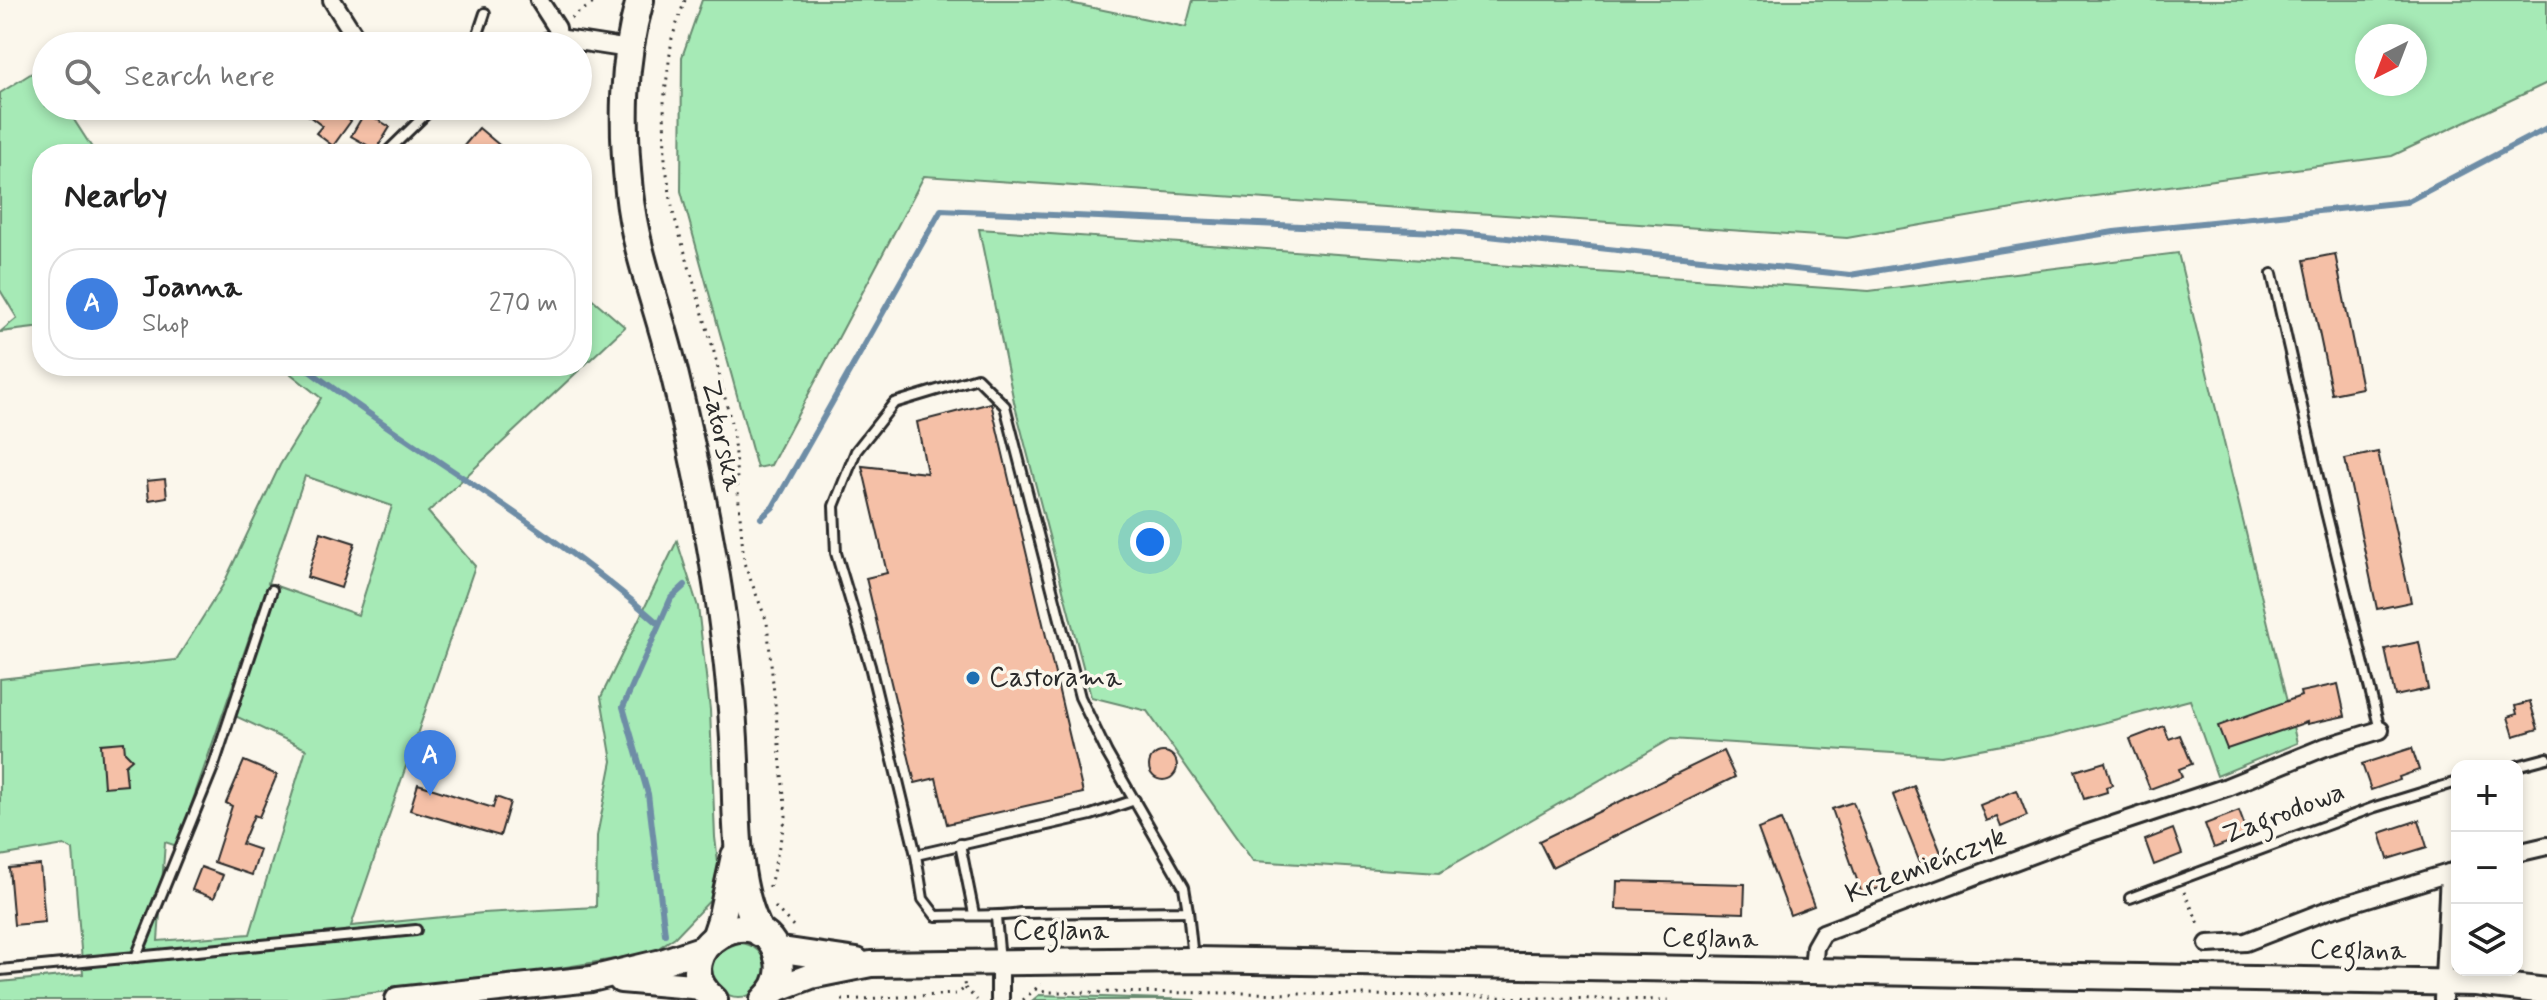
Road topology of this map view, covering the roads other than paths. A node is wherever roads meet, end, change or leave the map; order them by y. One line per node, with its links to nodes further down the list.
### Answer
1 (332, 0): 5 (street)
2 (539, 0): 7 (street)
3 (640, 0): 9 (main road, Zatorska)
4 (485, 13): 6 (lane)
5 (352, 32)
6 (479, 32)
7 (556, 32)
8 (592, 41): 9 (street)
9 (629, 49): 19 (main road, Zatorska)
10 (420, 120): 11 (lane)
11 (395, 144)
12 (2272, 274): 14 (lane)
13 (272, 590): 34 (lane)
14 (2380, 730): 39 (street, Krzemieńczyk)
15 (2547, 758): 16 (lane)
16 (2523, 764)
17 (2451, 784): 25 (lane, Zagrodowa)
18 (1135, 800): 20 (lane); 23 (lane); 27 (lane)
19 (738, 841): 31 (main road, Zatorska); 32 (main road, Zatorska)
20 (960, 844): 23 (lane); 28 (lane)
21 (2547, 846): 22 (street)
22 (2523, 852)
23 (916, 855): 28 (lane)
24 (2451, 873): 33 (street)
25 (2130, 898)
26 (2451, 898): 41 (street)
27 (1188, 911): 29 (lane); 35 (lane)
28 (974, 914): 29 (lane)
29 (996, 917): 36 (lane)
30 (416, 930): 34 (lane)
31 (710, 941): 32 (main road); 40 (street); 43 (main road, Zatorska)
32 (767, 941): 37 (street, Ceglana); 44 (main road, Zatorska)
33 (2208, 944)
34 (136, 957): 38 (lane)
35 (1193, 960): 36 (street, Ceglana); 39 (street, Ceglana)
36 (1000, 962): 37 (street, Ceglana); 46 (street)
37 (871, 964): 44 (street, Ceglana)
38 (0, 970)
39 (1813, 971): 41 (street, Ceglana)
40 (591, 979): 43 (street); 45 (street)
41 (2444, 991): 42 (street, Ceglana)
42 (2547, 991)
43 (709, 994)
44 (769, 995)
45 (398, 1000)
46 (1000, 1000)

